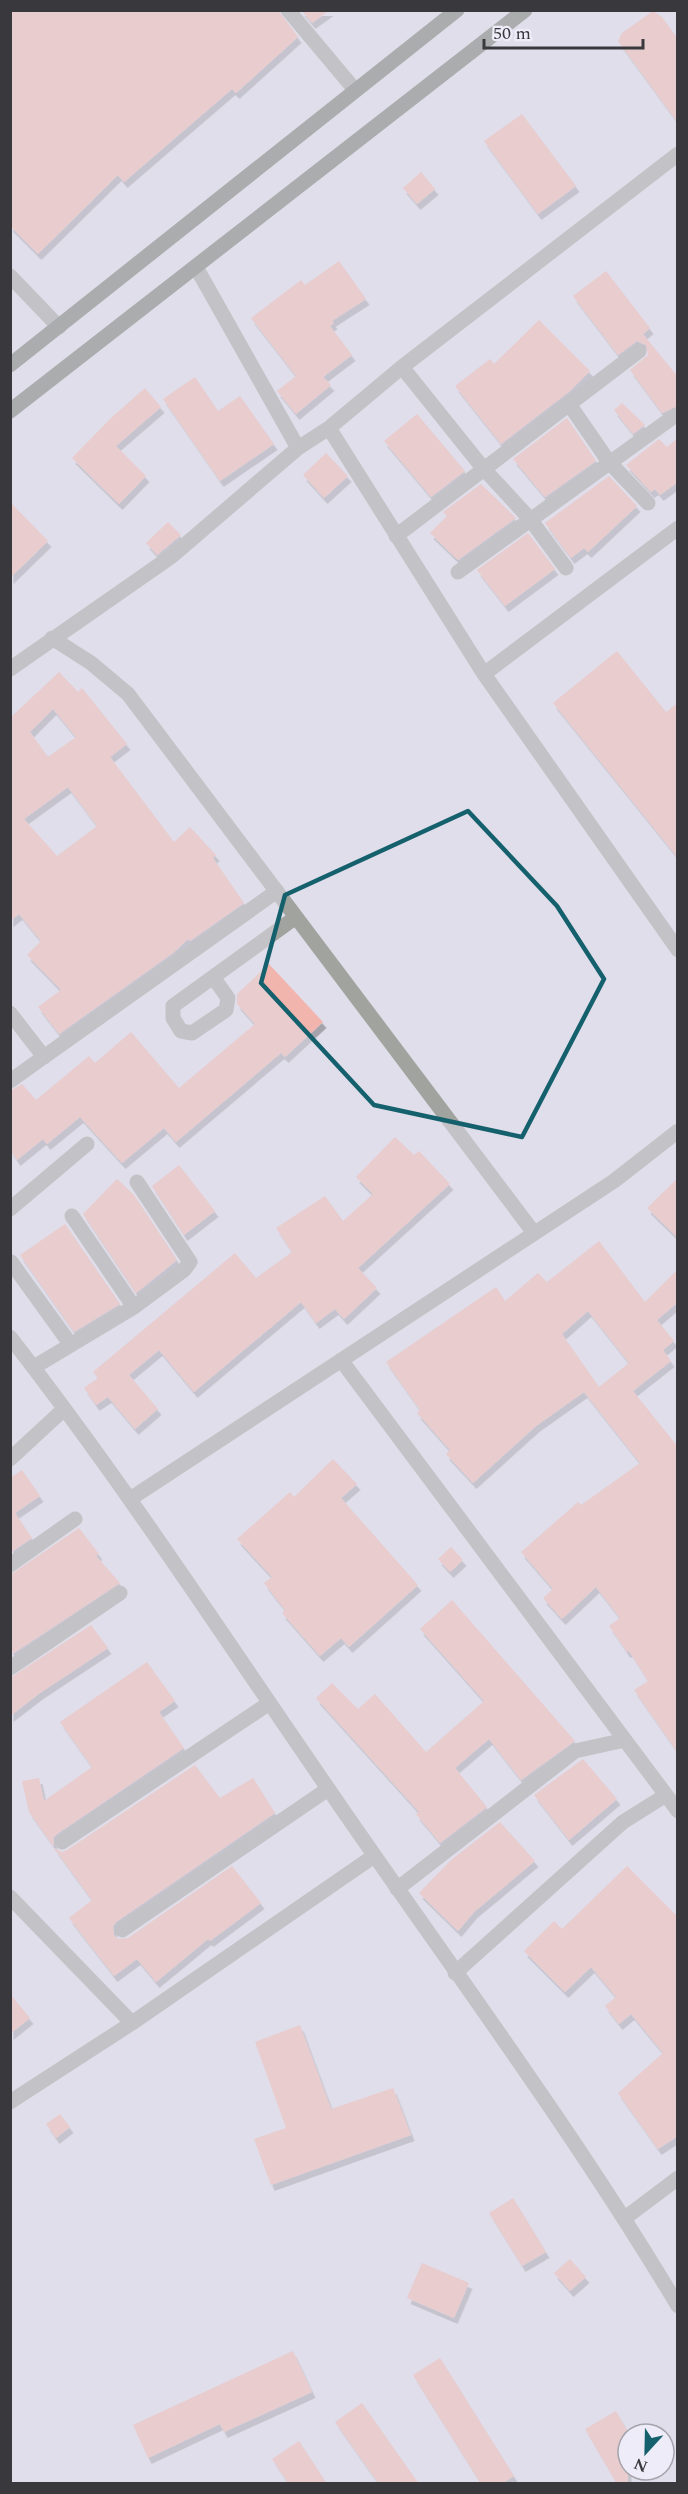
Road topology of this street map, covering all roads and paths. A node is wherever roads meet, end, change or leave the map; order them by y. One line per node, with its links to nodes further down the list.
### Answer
1 (288, 10): 4 (street)
2 (457, 10): 4 (main road)
3 (525, 10): 6 (main road)
4 (355, 90): 8 (main road)
5 (678, 154): 11 (street)
6 (196, 267): 13 (main road); 16 (street)
7 (10, 276): 8 (street)
8 (59, 327): 10 (main road)
9 (639, 351): 12 (street)
10 (10, 365)
11 (402, 367): 15 (street); 18 (street)
12 (569, 404): 17 (street); 18 (street)
13 (10, 411)
14 (676, 415): 17 (street)
15 (328, 429): 16 (street); 22 (street)
16 (298, 448): 25 (street)
17 (609, 462): 19 (street); 20 (street)
18 (483, 468): 20 (street); 22 (street)
19 (648, 503)
20 (530, 519): 23 (street); 24 (street)
21 (678, 528): 27 (street)
22 (396, 536): 27 (street)
23 (566, 568)
24 (458, 572)
25 (52, 638): 26 (street); 28 (street)
26 (10, 669)
27 (484, 674): 30 (street)
28 (277, 891): 29 (street); 33 (street)
29 (296, 917): 31 (street); 40 (street)
30 (678, 950)
31 (213, 977)
32 (10, 1013): 33 (street)
33 (44, 1057): 34 (street)
34 (10, 1082)
35 (678, 1131): 40 (street)
36 (87, 1144): 38 (street)
37 (137, 1182): 42 (street)
38 (10, 1209)
39 (72, 1216): 42 (street)
40 (534, 1233): 45 (street)
41 (11, 1262): 44 (street)
42 (134, 1306): 44 (street)
43 (10, 1337): 46 (street)
44 (71, 1345): 46 (street)
45 (341, 1360): 49 (street); 55 (street)
46 (34, 1367): 47 (street)
47 (63, 1410): 48 (street); 49 (street)
48 (10, 1459)
49 (129, 1499): 54 (street)
50 (75, 1519): 51 (street)
51 (10, 1565)
52 (120, 1593): 53 (street)
53 (10, 1668)
54 (268, 1704): 56 (street); 59 (street)
55 (625, 1740): 57 (street); 61 (street)
56 (328, 1789): 60 (street); 63 (street)
57 (666, 1795): 58 (street); 64 (street)
58 (678, 1811)
59 (62, 1842)
60 (374, 1856): 61 (street); 65 (street)
61 (397, 1889): 64 (street)
62 (10, 1897): 65 (street)
63 (122, 1930)
64 (455, 1973): 68 (street)
65 (132, 2023): 66 (street)
66 (10, 2102)
67 (678, 2178): 68 (street)
68 (625, 2218): 69 (street)
69 (678, 2306)

